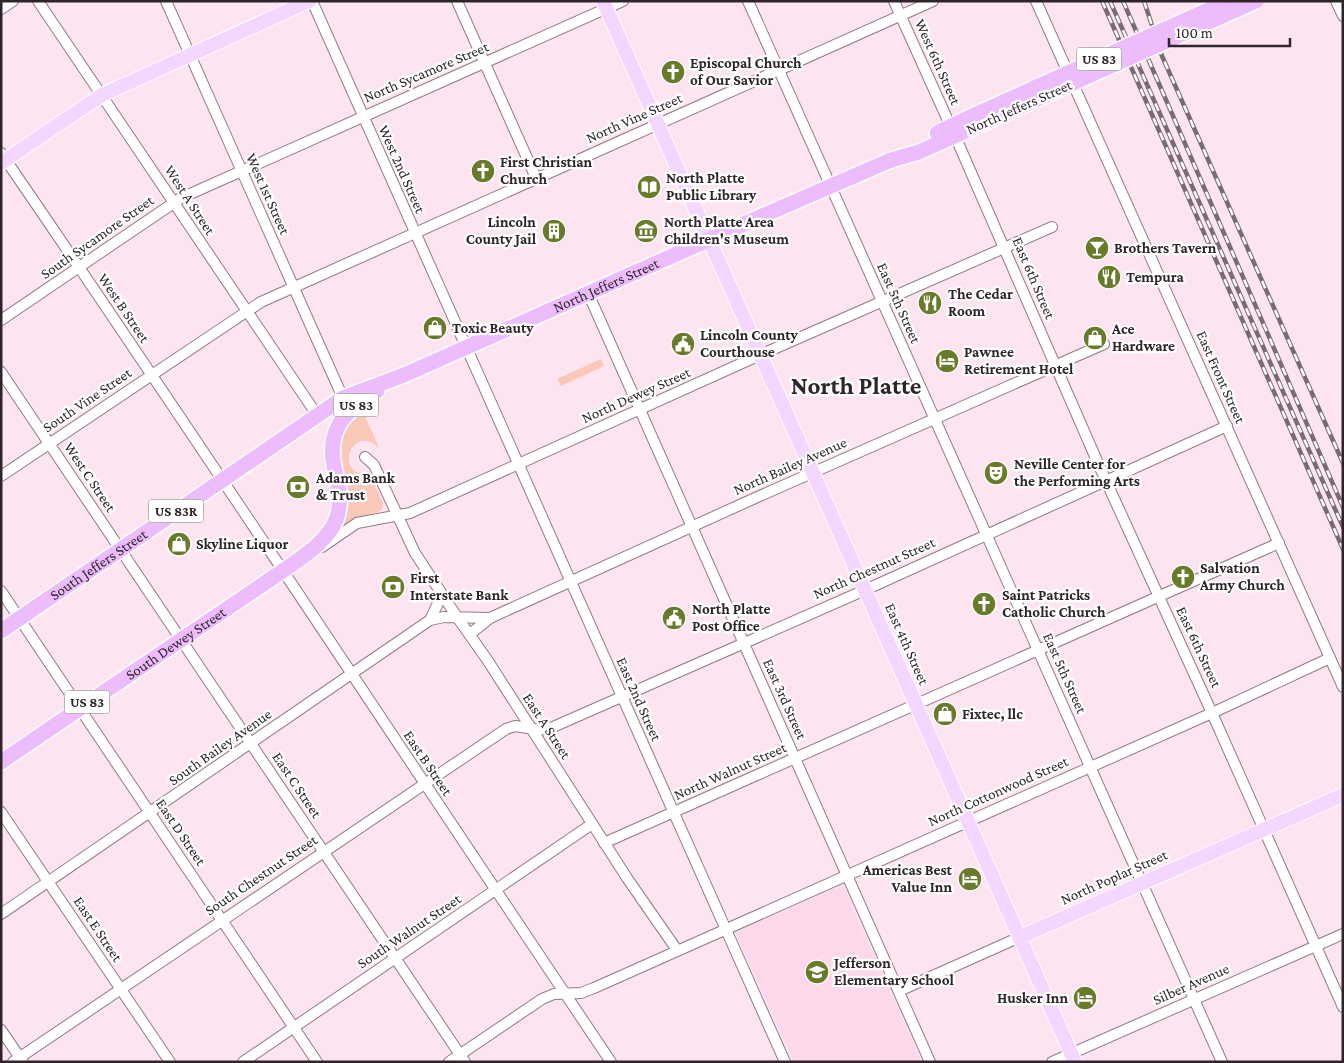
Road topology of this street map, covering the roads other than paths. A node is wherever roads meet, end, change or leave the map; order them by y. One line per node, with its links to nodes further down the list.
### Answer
1 (13, 1): 15 (street)
2 (38, 1): 21 (street, West A Street)
3 (166, 1): 18 (street, West 1st Street)
4 (310, 1): 18 (main road); 22 (street, West 2nd Street)
5 (457, 1): 19 (street)
6 (623, 1): 14 (street, North Sycamore Street)
7 (748, 1): 20 (street, East 5th Street)
8 (894, 1): 16 (street, West 6th Street)
9 (933, 1): 16 (street, North Vine Street)
10 (1036, 1): 52 (street, East Front Street)
11 (1228, 1): 23 (highway, North Jeffers Street / US 83, bridge)
12 (1256, 1): 23 (highway, North Jeffers Street / US 83, bridge)
13 (1336, 1): 17 (street)
14 (604, 5): 19 (street, North Sycamore Street); 24 (main road, East 4th Street)
15 (1, 9)
16 (900, 15): 20 (street, North Vine Street); 25 (street, West 6th Street)
17 (1343, 16)
18 (189, 54): 21 (main road); 27 (street, West 1st Street)
19 (485, 63): 22 (street, North Sycamore Street); 28 (street)
20 (778, 70): 24 (street, North Vine Street); 29 (street, East 5th Street)
21 (102, 94): 26 (main road); 30 (street, West A Street)
22 (362, 116): 27 (street, North Sycamore Street); 32 (street, West 2nd Street)
23 (972, 122): 25 (highway, North Jeffers Street / US 83)
24 (657, 124): 28 (street, North Vine Street); 33 (main road, East 4th Street)
25 (953, 131): 29 (highway, North Jeffers Street / US 83); 34 (street, East 6th Street)
26 (3, 159): 35 (street, West B Street)
27 (241, 171): 30 (street, South Sycamore Street); 36 (street, West 1st Street)
28 (536, 178): 32 (street, North Vine Street)
29 (831, 186): 33 (highway, North Jeffers Street / US 83); 38 (street, East 5th Street)
30 (174, 202): 35 (street, South Sycamore Street); 39 (street, West A Street)
31 (1052, 227): 34 (street, North Dewey Street)
32 (413, 232): 36 (street, North Vine Street); 42 (street, West 2nd Street)
33 (709, 240): 37 (highway, North Jeffers Street / US 83); 43 (main road, East 4th Street)
34 (1005, 248): 38 (street, North Dewey Street); 44 (street, East 6th Street)
35 (79, 268): 40 (street, South Sycamore Street); 46 (street, West B Street)
36 (293, 286): 39 (street, South Vine Street); 48 (street, West 1st Street)
37 (588, 294): 42 (highway, North Jeffers Street / US 83); 49 (street, East 3rd Street)
38 (882, 302): 43 (street, North Dewey Street); 51 (street, East 5th Street)
39 (246, 310): 46 (street, South Vine Street); 50 (street, West A Street)
40 (1, 320)
41 (1104, 344): 44 (street, North Bailey Avenue)
42 (465, 348): 47 (highway, North Jeffers Street / US 83); 55 (street, East 2nd Street)
43 (760, 355): 49 (street, North Dewey Street); 56 (main road, East 4th Street)
44 (1055, 365): 51 (street, North Bailey Avenue); 59 (street, East 6th Street)
45 (1, 372): 53 (street, West C Street)
46 (151, 375): 53 (street, South Vine Street); 58 (street, West B Street)
47 (404, 375): 48 (highway, North Jeffers Street / US 83R); 62 (highway, North Jeffers Street / US 83)
48 (343, 398): 50 (highway, South Jeffers Street / US 83R)
49 (640, 410): 55 (street, North Dewey Street); 61 (street, East 3rd Street)
50 (317, 415): 58 (highway, South Jeffers Street / US 83R)
51 (934, 418): 56 (street, North Bailey Avenue); 63 (street, East 5th Street)
52 (1227, 426): 59 (street, North Chestnut Street); 64 (street, East Front Street)
53 (49, 444): 57 (street, South Vine Street); 65 (street, West C Street)
54 (365, 458): 60 (street, East A Street)
55 (519, 465): 60 (street, North Dewey Street); 68 (street, East 2nd Street)
56 (812, 472): 61 (street, North Bailey Avenue); 69 (main road, East 4th Street)
57 (1, 476)
58 (222, 480): 65 (highway, South Jeffers Street / US 83R); 67 (street, East B Street)
59 (1106, 480): 63 (street, North Chestnut Street); 72 (street, East 6th Street)
60 (397, 515): 66 (street, South Dewey Street); 71 (street, East A Street)
61 (690, 527): 68 (street, North Bailey Avenue); 80 (street, East 3rd Street)
62 (328, 534): 66 (highway, South Dewey Street / US 83)
63 (987, 534): 69 (street, North Chestnut Street); 81 (street, East 5th Street)
64 (1279, 543): 72 (street, North Walnut Street); 82 (street, East Front Street)
65 (120, 550): 74 (highway, South Jeffers Street / US 83R); 79 (street, East C Street)
66 (301, 558): 67 (highway, South Dewey Street / US 83)
67 (284, 570): 79 (highway, South Dewey Street / US 83); 83 (street, East B Street)
68 (569, 582): 75 (street, North Bailey Avenue); 85 (street, East 2nd Street)
69 (864, 590): 80 (street, North Chestnut Street); 86 (main road, East 4th Street)
70 (1, 592): 74 (street, East D Street)
71 (440, 592): 73 (street, East A Street); 76 (street)
72 (1158, 596): 81 (street, North Walnut Street); 88 (street, East 6th Street)
73 (457, 617): 75 (street, North Bailey Avenue); 76 (street, South Bailey Avenue); 78 (street, East A Street)
74 (19, 618): 77 (highway, South Jeffers Street / US 83R); 87 (street, East D Street)
75 (490, 618): 78 (street, North Bailey Avenue)
76 (430, 620): 83 (street, South Bailey Avenue)
77 (1, 631)
78 (470, 634): 89 (street, East A Street)
79 (181, 640): 87 (highway, South Dewey Street / US 83); 90 (street, East C Street)
80 (744, 643): 85 (street, North Chestnut Street); 91 (street, East 3rd Street)
81 (1038, 650): 86 (street, North Walnut Street); 93 (street, East 5th Street)
82 (1330, 658): 84 (street, East Front Street); 88 (street, North Cottonwood Street)
83 (351, 674): 90 (street, South Bailey Avenue); 94 (street, East B Street)
84 (1343, 688)
85 (622, 697): 89 (street, North Chestnut Street); 97 (street, East 2nd Street)
86 (917, 704): 91 (street, North Walnut Street); 99 (main road, East 4th Street)
87 (79, 708): 92 (highway, South Dewey Street / US 83); 98 (street, East D Street)
88 (1212, 713): 93 (street, North Cottonwood Street); 101 (street, East 6th Street)
89 (531, 728): 94 (street, South Chestnut Street); 100 (street, East A Street)
90 (251, 744): 98 (street, South Bailey Avenue); 103 (street, East C Street)
91 (795, 758): 97 (street, North Walnut Street); 104 (street, East 3rd Street)
92 (1, 762)
93 (1090, 766): 99 (street, North Cottonwood Street); 106 (street, East 5th Street)
94 (424, 784): 103 (street, South Chestnut Street); 107 (street, East B Street)
95 (1343, 795): 101 (main road, North Poplar Street)
96 (1, 812): 105 (street, East E Street)
97 (674, 812): 102 (street, North Walnut Street); 110 (street, East 2nd Street)
98 (151, 813): 105 (street, South Bailey Avenue); 109 (street, East D Street)
99 (969, 820): 104 (street, North Cottonwood Street); 112 (main road, East 4th Street)
100 (592, 824): 102 (street, East A Street); 107 (street, South Walnut Street)
101 (1264, 829): 106 (main road, North Poplar Street); 113 (street, East 6th Street)
102 (604, 843): 114 (street, East A Street)
103 (323, 851): 109 (street, South Chestnut Street); 115 (street, East C Street)
104 (847, 875): 110 (street, North Cottonwood Street); 117 (street, East 3rd Street)
105 (48, 882): 108 (street, South Bailey Avenue); 116 (street, East E Street)
106 (1141, 882): 112 (main road, North Poplar Street); 119 (street, East 5th Street)
107 (496, 890): 115 (street, South Walnut Street); 118 (street, East B Street)
108 (1, 914)
109 (222, 919): 116 (street, South Chestnut Street); 121 (street, East D Street)
110 (726, 929): 114 (street, North Cottonwood Street); 131 (street, East 2nd Street)
111 (1343, 934): 113 (street, Silber Avenue)
112 (1020, 937): 117 (street, North Poplar Street); 123 (main road, East 4th Street)
113 (1315, 945): 119 (street, Silber Avenue); 120 (street, East 6th Street)
114 (677, 950): 118 (street, North Cottonwood Street)
115 (395, 959): 121 (street, South Walnut Street); 124 (street, East C Street)
116 (120, 988): 125 (street, South Chestnut Street); 126 (street, East E Street)
117 (899, 991): 132 (street, East 3rd Street)
118 (566, 994): 124 (street, North Cottonwood Street); 130 (street, East B Street)
119 (1194, 999): 123 (street, Silber Avenue); 134 (street, East 5th Street)
120 (1343, 1007)
121 (294, 1027): 127 (street, South Walnut Street); 128 (street, East D Street)
122 (1, 1030): 125 (street)
123 (1073, 1057): 133 (street, Silber Avenue)
124 (462, 1058): 129 (street, North Cottonwood Street)
125 (18, 1060)
126 (170, 1062)
127 (243, 1062)
128 (317, 1062)
129 (449, 1062)
130 (611, 1062)
131 (786, 1062)
132 (930, 1062)
133 (1052, 1062)
134 (1222, 1062)

